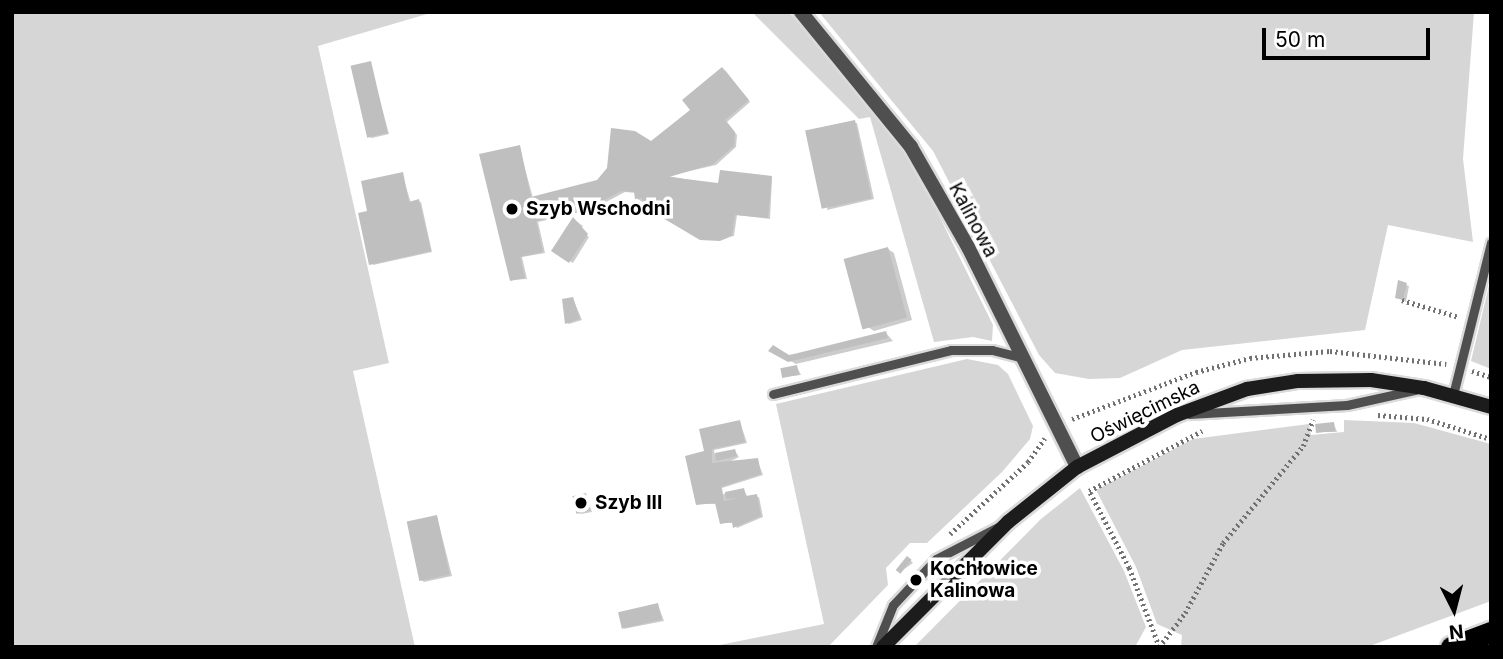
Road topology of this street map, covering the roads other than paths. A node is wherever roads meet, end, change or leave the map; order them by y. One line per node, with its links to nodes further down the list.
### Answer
1 (801, 12): 3 (street, Kalinowa)
2 (1491, 243): 6 (lane)
3 (1020, 357): 5 (lane); 9 (street, Kalinowa)
4 (1424, 388): 6 (street, Oświęcimska); 8 (lane); 8 (street, Oświęcimska)
5 (774, 394)
6 (1453, 395): 7 (street, Oświęcimska)
7 (1491, 407)
8 (1177, 415): 9 (street, Oświęcimska)
9 (1077, 467): 10 (street, Oświęcimska)
10 (1008, 522): 12 (lane); 13 (street, Oświęcimska)
11 (1491, 632): 14 (highway)
12 (876, 647)
13 (883, 647)
14 (1451, 647)

